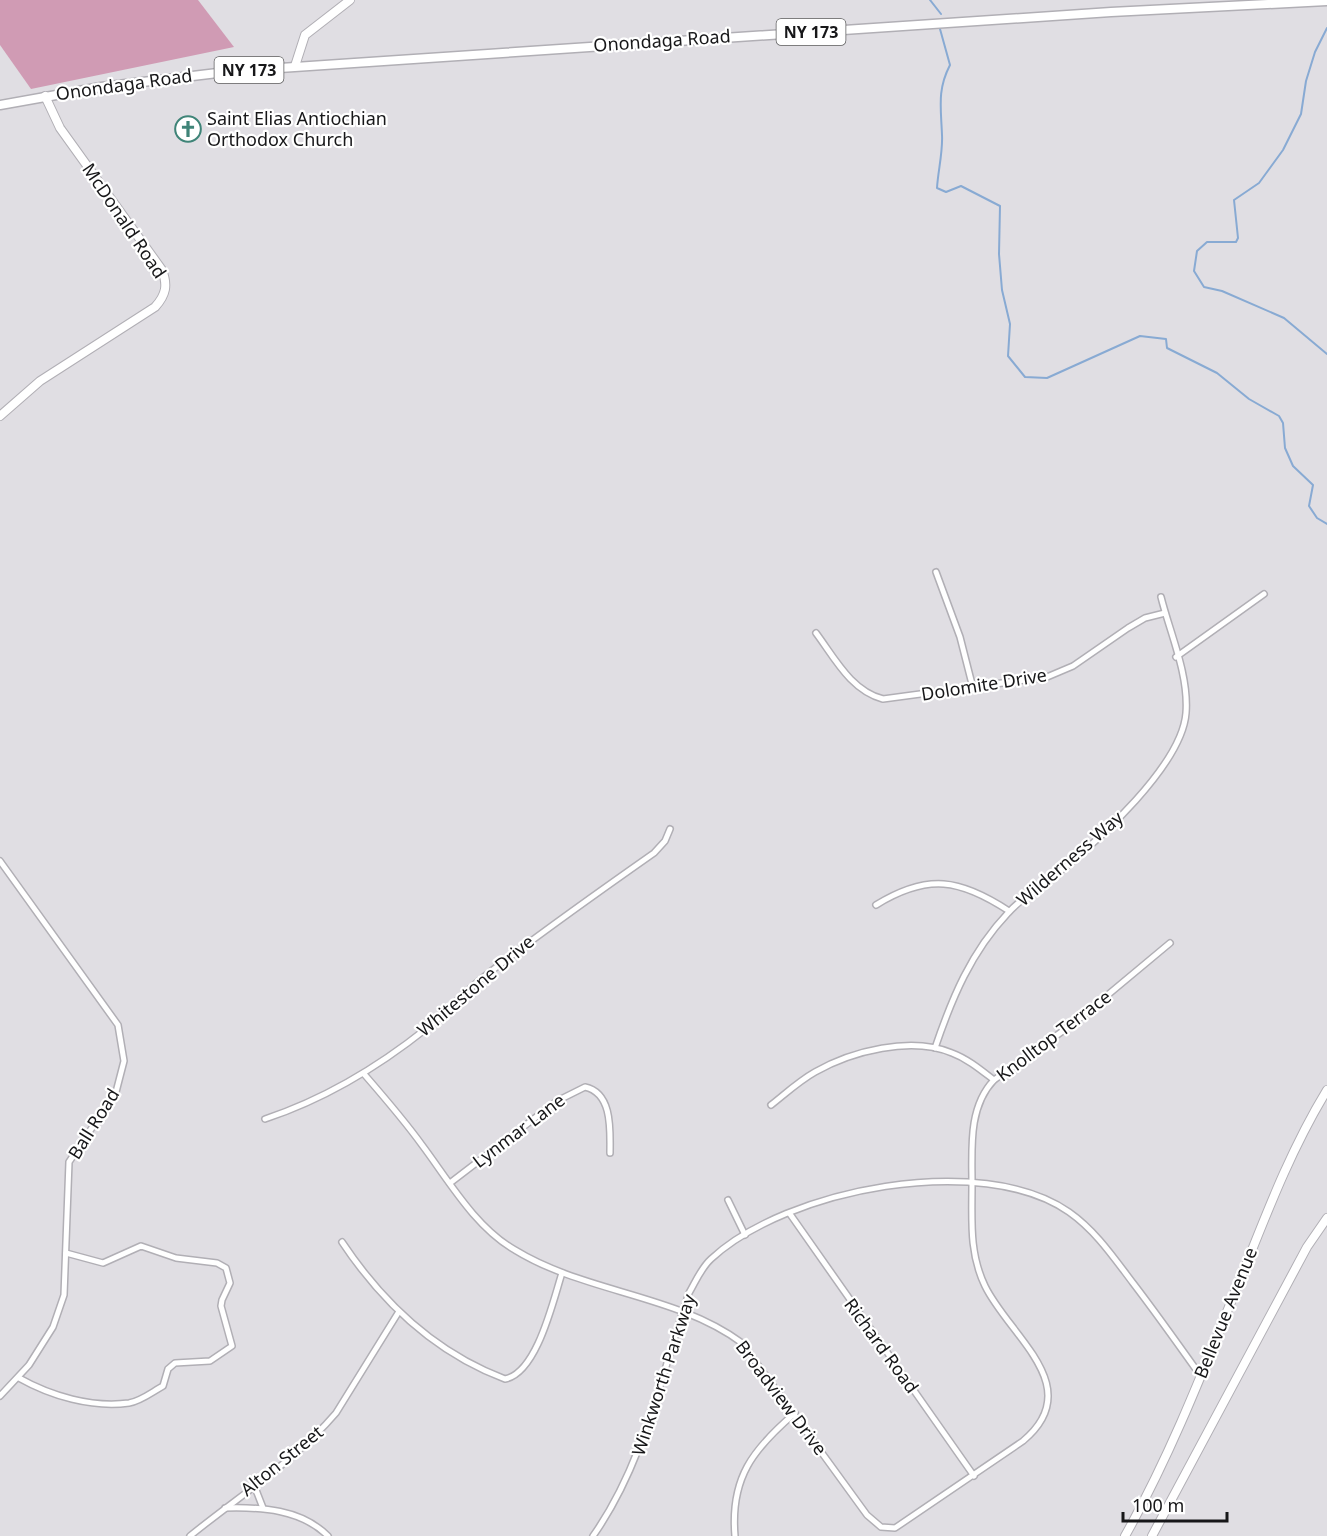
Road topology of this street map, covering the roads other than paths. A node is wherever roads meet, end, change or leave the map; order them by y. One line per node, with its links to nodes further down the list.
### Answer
1 (350, 0): 3 (street)
2 (1327, 2): 3 (main road, Onondaga Road / NY 173)
3 (295, 66): 4 (main road, Onondaga Road / NY 173)
4 (45, 96): 5 (main road, Onondaga Road / NY 173); 6 (street, McDonald Road)
5 (0, 105)
6 (0, 416)
7 (936, 572): 13 (street)
8 (1264, 594): 12 (street)
9 (1161, 597): 10 (street, Wilderness Way)
10 (1165, 613): 12 (street, Wilderness Way); 13 (street, Dolomite Drive)
11 (816, 633): 13 (street, Dolomite Drive)
12 (1176, 657): 17 (street, Wilderness Way)
13 (973, 688)
14 (670, 829): 20 (street, Whitestone Drive)
15 (0, 861): 33 (street, Ball Road)
16 (876, 905): 17 (street)
17 (1009, 911): 19 (street, Wilderness Way)
18 (1170, 943): 21 (street, Knolltop Terrace)
19 (935, 1048): 21 (street); 23 (street)
20 (364, 1074): 24 (street, Whitestone Drive); 27 (street, Broadview Drive)
21 (994, 1080): 26 (street, Knolltop Terrace)
22 (1327, 1090): 37 (street, Bellevue Avenue)
23 (771, 1105)
24 (265, 1119)
25 (610, 1153): 27 (street, Lynmar Lane)
26 (972, 1181): 29 (street, Winkworth Parkway); 37 (street, Winkworth Parkway); 41 (street, Knolltop Terrace)
27 (450, 1183): 34 (street, Broadview Drive)
28 (728, 1200): 31 (street)
29 (790, 1214): 31 (street, Winkworth Parkway); 41 (street, Richard Road)
30 (1327, 1218): 51 (street)
31 (745, 1235): 36 (street, Winkworth Parkway)
32 (342, 1242): 35 (street)
33 (66, 1253): 38 (street, Ball Road); 38 (street)
34 (562, 1273): 35 (street); 36 (street, Broadview Drive)
35 (398, 1312): 42 (street, Alton Street)
36 (682, 1313): 40 (street, Broadview Drive); 48 (street, Winkworth Parkway)
37 (1200, 1375): 50 (street, Bellevue Avenue)
38 (19, 1378): 39 (street, Ball Road)
39 (0, 1396)
40 (795, 1413): 45 (street, Broadview Drive); 49 (street)
41 (974, 1476): 45 (street, Knolltop Terrace)
42 (254, 1485): 43 (street, Alton Street); 44 (street)
43 (224, 1508): 44 (street); 46 (street, Alton Street)
44 (263, 1508): 47 (street)
45 (903, 1525)
46 (190, 1536)
47 (328, 1536)
48 (593, 1536)
49 (735, 1536)
50 (1125, 1536)
51 (1152, 1536)

